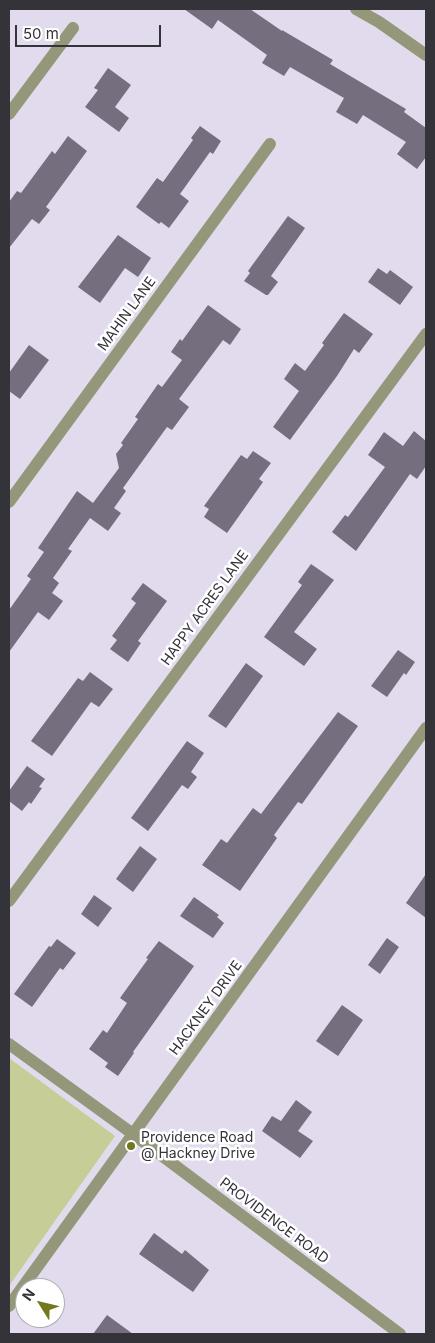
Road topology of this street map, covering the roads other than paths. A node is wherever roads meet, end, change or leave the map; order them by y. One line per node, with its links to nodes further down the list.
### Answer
1 (356, 9): 3 (street)
2 (73, 28): 4 (street)
3 (426, 55)
4 (9, 114)
5 (270, 144): 7 (street, MAHIN LANE)
6 (426, 334): 9 (street, HAPPY ACRES LANE)
7 (9, 502)
8 (426, 728): 11 (street, HACKNEY DRIVE)
9 (9, 901)
10 (9, 1044): 11 (street, PROVIDENCE ROAD)
11 (134, 1134): 12 (street, HACKNEY DRIVE); 13 (street, PROVIDENCE ROAD)
12 (9, 1306)
13 (400, 1334)

